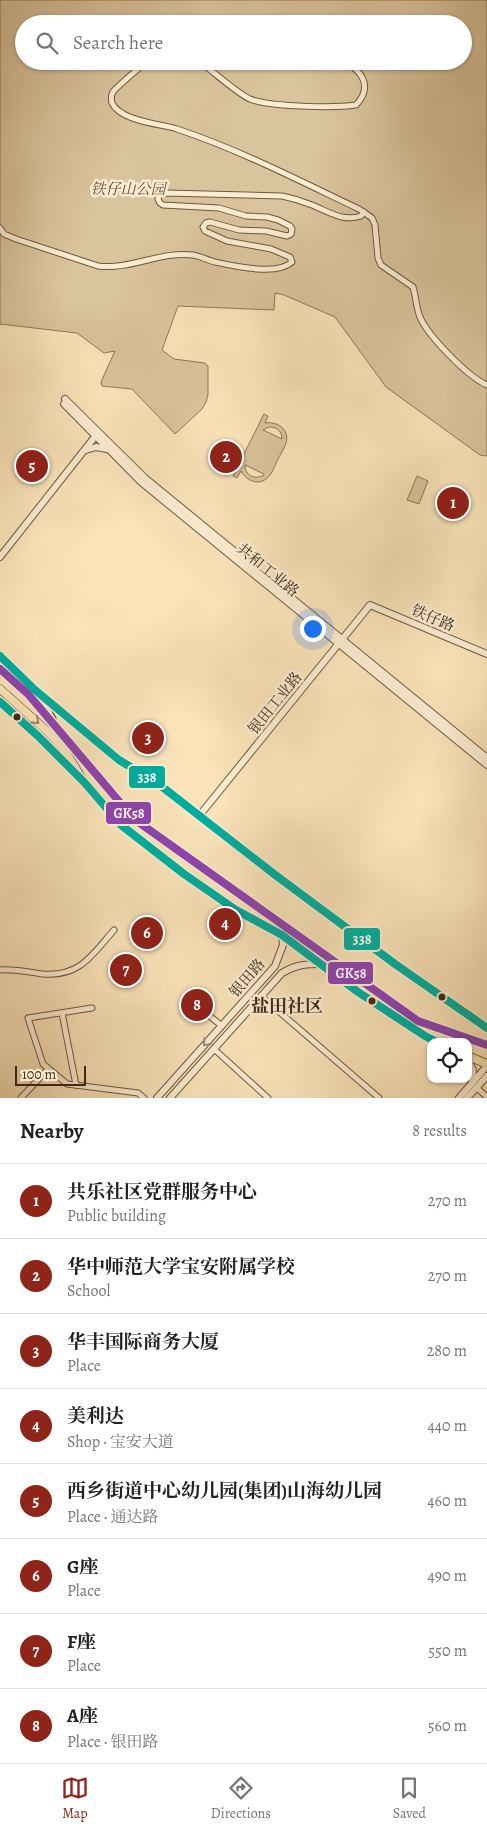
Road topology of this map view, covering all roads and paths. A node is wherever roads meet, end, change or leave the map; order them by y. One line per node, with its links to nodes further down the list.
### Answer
1 (138, 70): 4 (street)
2 (212, 70): 3 (street)
3 (358, 70)
4 (363, 214): 5 (street); 6 (street)
5 (0, 228)
6 (487, 384)
7 (65, 402): 8 (street, 共和工业路)
8 (97, 434): 9 (street, 共和工业路); 10 (street); 13 (street, 共和工业路)
9 (115, 455): 10 (street); 13 (street, 共和工业路)
10 (80, 456): 11 (street)
11 (0, 557)
12 (370, 605): 13 (street, 银田工业路); 14 (street, 铁仔路)
13 (341, 642): 20 (street, 共和工业路); 21 (street, 共和工业路); 23 (street, 银田工业路)
14 (487, 654)
15 (0, 656): 19 (main road)
16 (0, 669): 19 (main road)
17 (0, 689): 22 (main road, one-way to 22)
18 (0, 702): 22 (main road)
19 (56, 725): 36 (main road)
20 (487, 758)
21 (487, 765)
22 (84, 782): 25 (main road)
23 (199, 816)
24 (114, 930): 28 (street)
25 (282, 935): 26 (main road); 27 (street, 银田路)
26 (320, 964): 29 (street, 银田路); 35 (main road)
27 (275, 966): 29 (street); 34 (street, 银田路)
28 (0, 970)
29 (282, 973): 30 (street, 银田路)
30 (261, 996): 37 (street, 银田路); 51 (street)
31 (92, 1008): 32 (street)
32 (62, 1013): 40 (street); 43 (street)
33 (207, 1014): 34 (street)
34 (222, 1026): 48 (street, 银田路, one-way to 48)
35 (429, 1038)
36 (487, 1045)
37 (214, 1049): 49 (street, 银田路); 50 (street)
38 (472, 1058): 39 (main road)
39 (487, 1065): 44 (street)
40 (48, 1069): 43 (street); 46 (street)
41 (472, 1070): 44 (street)
42 (487, 1076): 44 (street)
43 (76, 1085): 47 (street)
44 (474, 1086): 45 (street); 52 (street); 53 (street)
45 (487, 1097)
46 (21, 1098)
47 (144, 1098)
48 (157, 1098)
49 (170, 1098)
50 (268, 1098)
51 (379, 1098)
52 (459, 1098)
53 (467, 1098)

